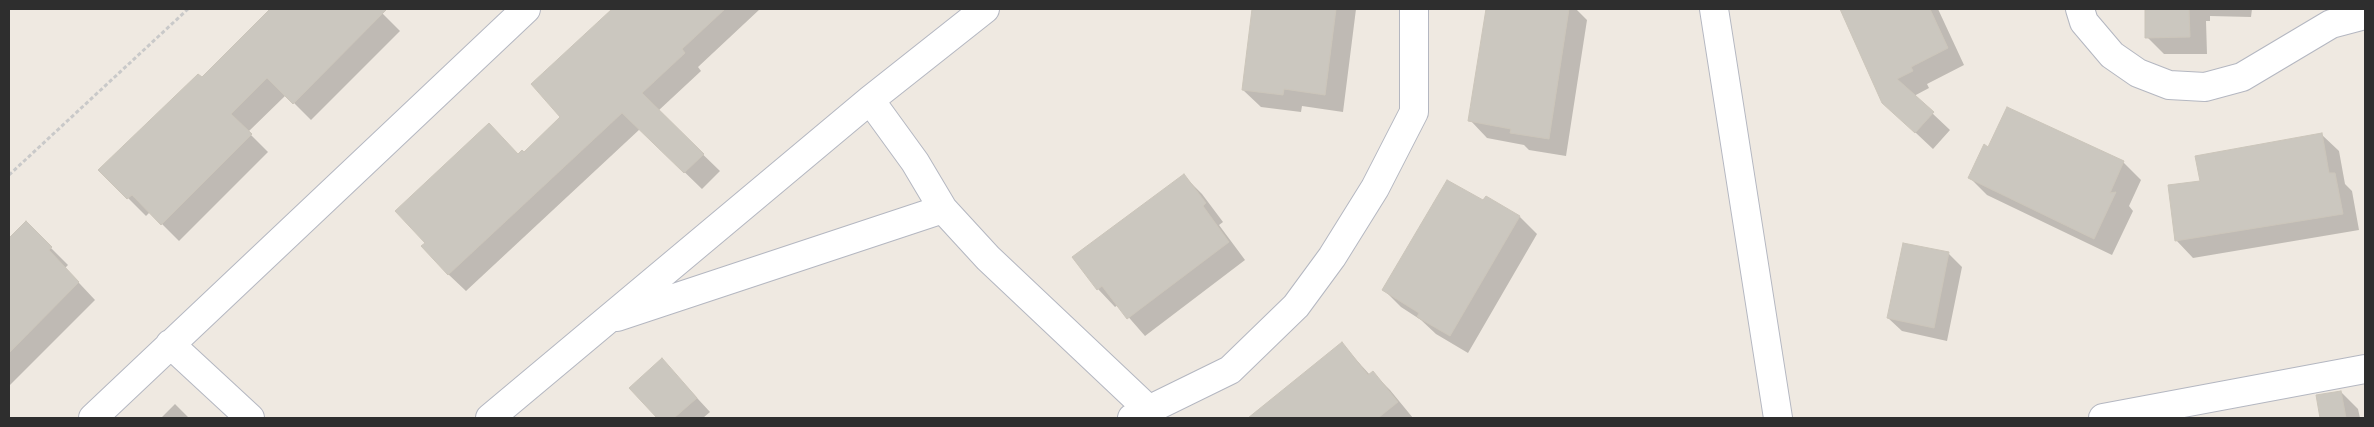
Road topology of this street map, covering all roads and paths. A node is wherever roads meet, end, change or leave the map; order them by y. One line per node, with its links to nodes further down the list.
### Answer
1 (188, 9): 9 (path)
2 (526, 9): 12 (street)
3 (985, 9): 8 (street)
4 (1414, 9): 14 (street)
5 (1714, 9): 18 (street)
6 (2080, 9): 7 (street)
7 (2365, 15)
8 (870, 100): 10 (street); 11 (street)
9 (9, 175)
10 (942, 210): 11 (street); 14 (street)
11 (604, 321): 17 (street)
12 (170, 344): 15 (street); 16 (street)
13 (2365, 368): 19 (street)
14 (1141, 414)
15 (93, 418)
16 (250, 418)
17 (490, 418)
18 (1778, 418)
19 (2103, 418)

